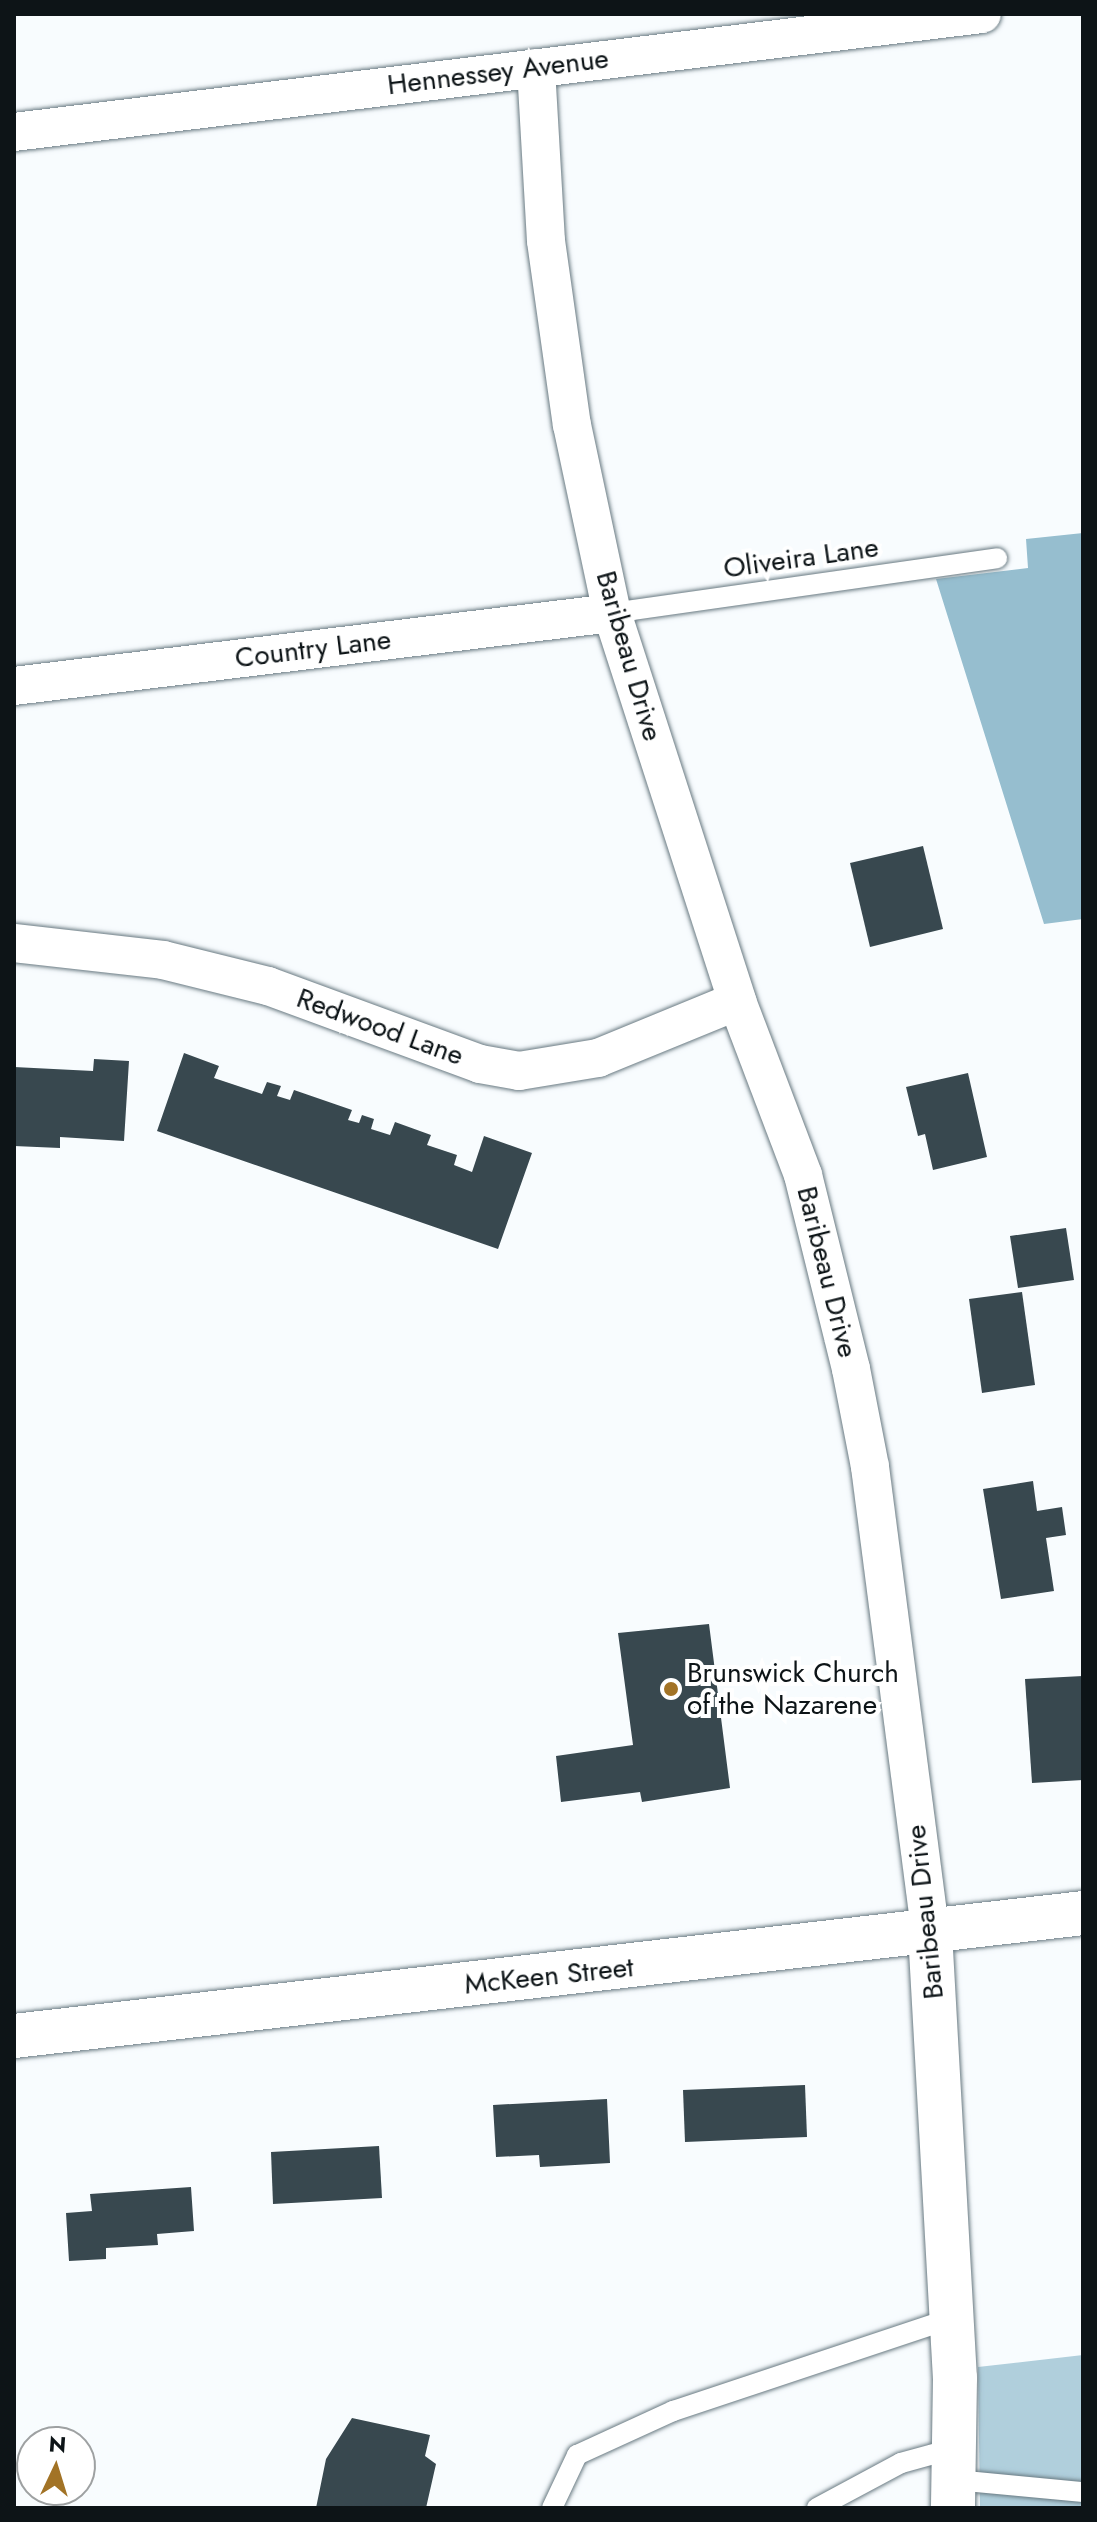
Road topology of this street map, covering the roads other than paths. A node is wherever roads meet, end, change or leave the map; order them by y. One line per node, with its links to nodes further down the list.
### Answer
1 (982, 14): 2 (street, Hennessey Avenue)
2 (536, 68): 3 (street, Hennessey Avenue); 5 (street, Baribeau Drive)
3 (14, 132)
4 (997, 558): 5 (lane, Oliveira Lane)
5 (612, 613): 6 (street, Country Lane); 8 (street, Baribeau Drive)
6 (14, 686)
7 (14, 943): 8 (street, Redwood Lane)
8 (737, 1001): 10 (street, Baribeau Drive)
9 (1083, 1913): 10 (street, McKeen Street)
10 (930, 1932): 11 (street, McKeen Street); 12 (street, Baribeau Drive)
11 (14, 2036)
12 (952, 2318): 13 (street, Baribeau Drive); 15 (lane)
13 (954, 2479): 14 (lane); 16 (lane)
14 (1083, 2492)
15 (552, 2508)
16 (817, 2508)

